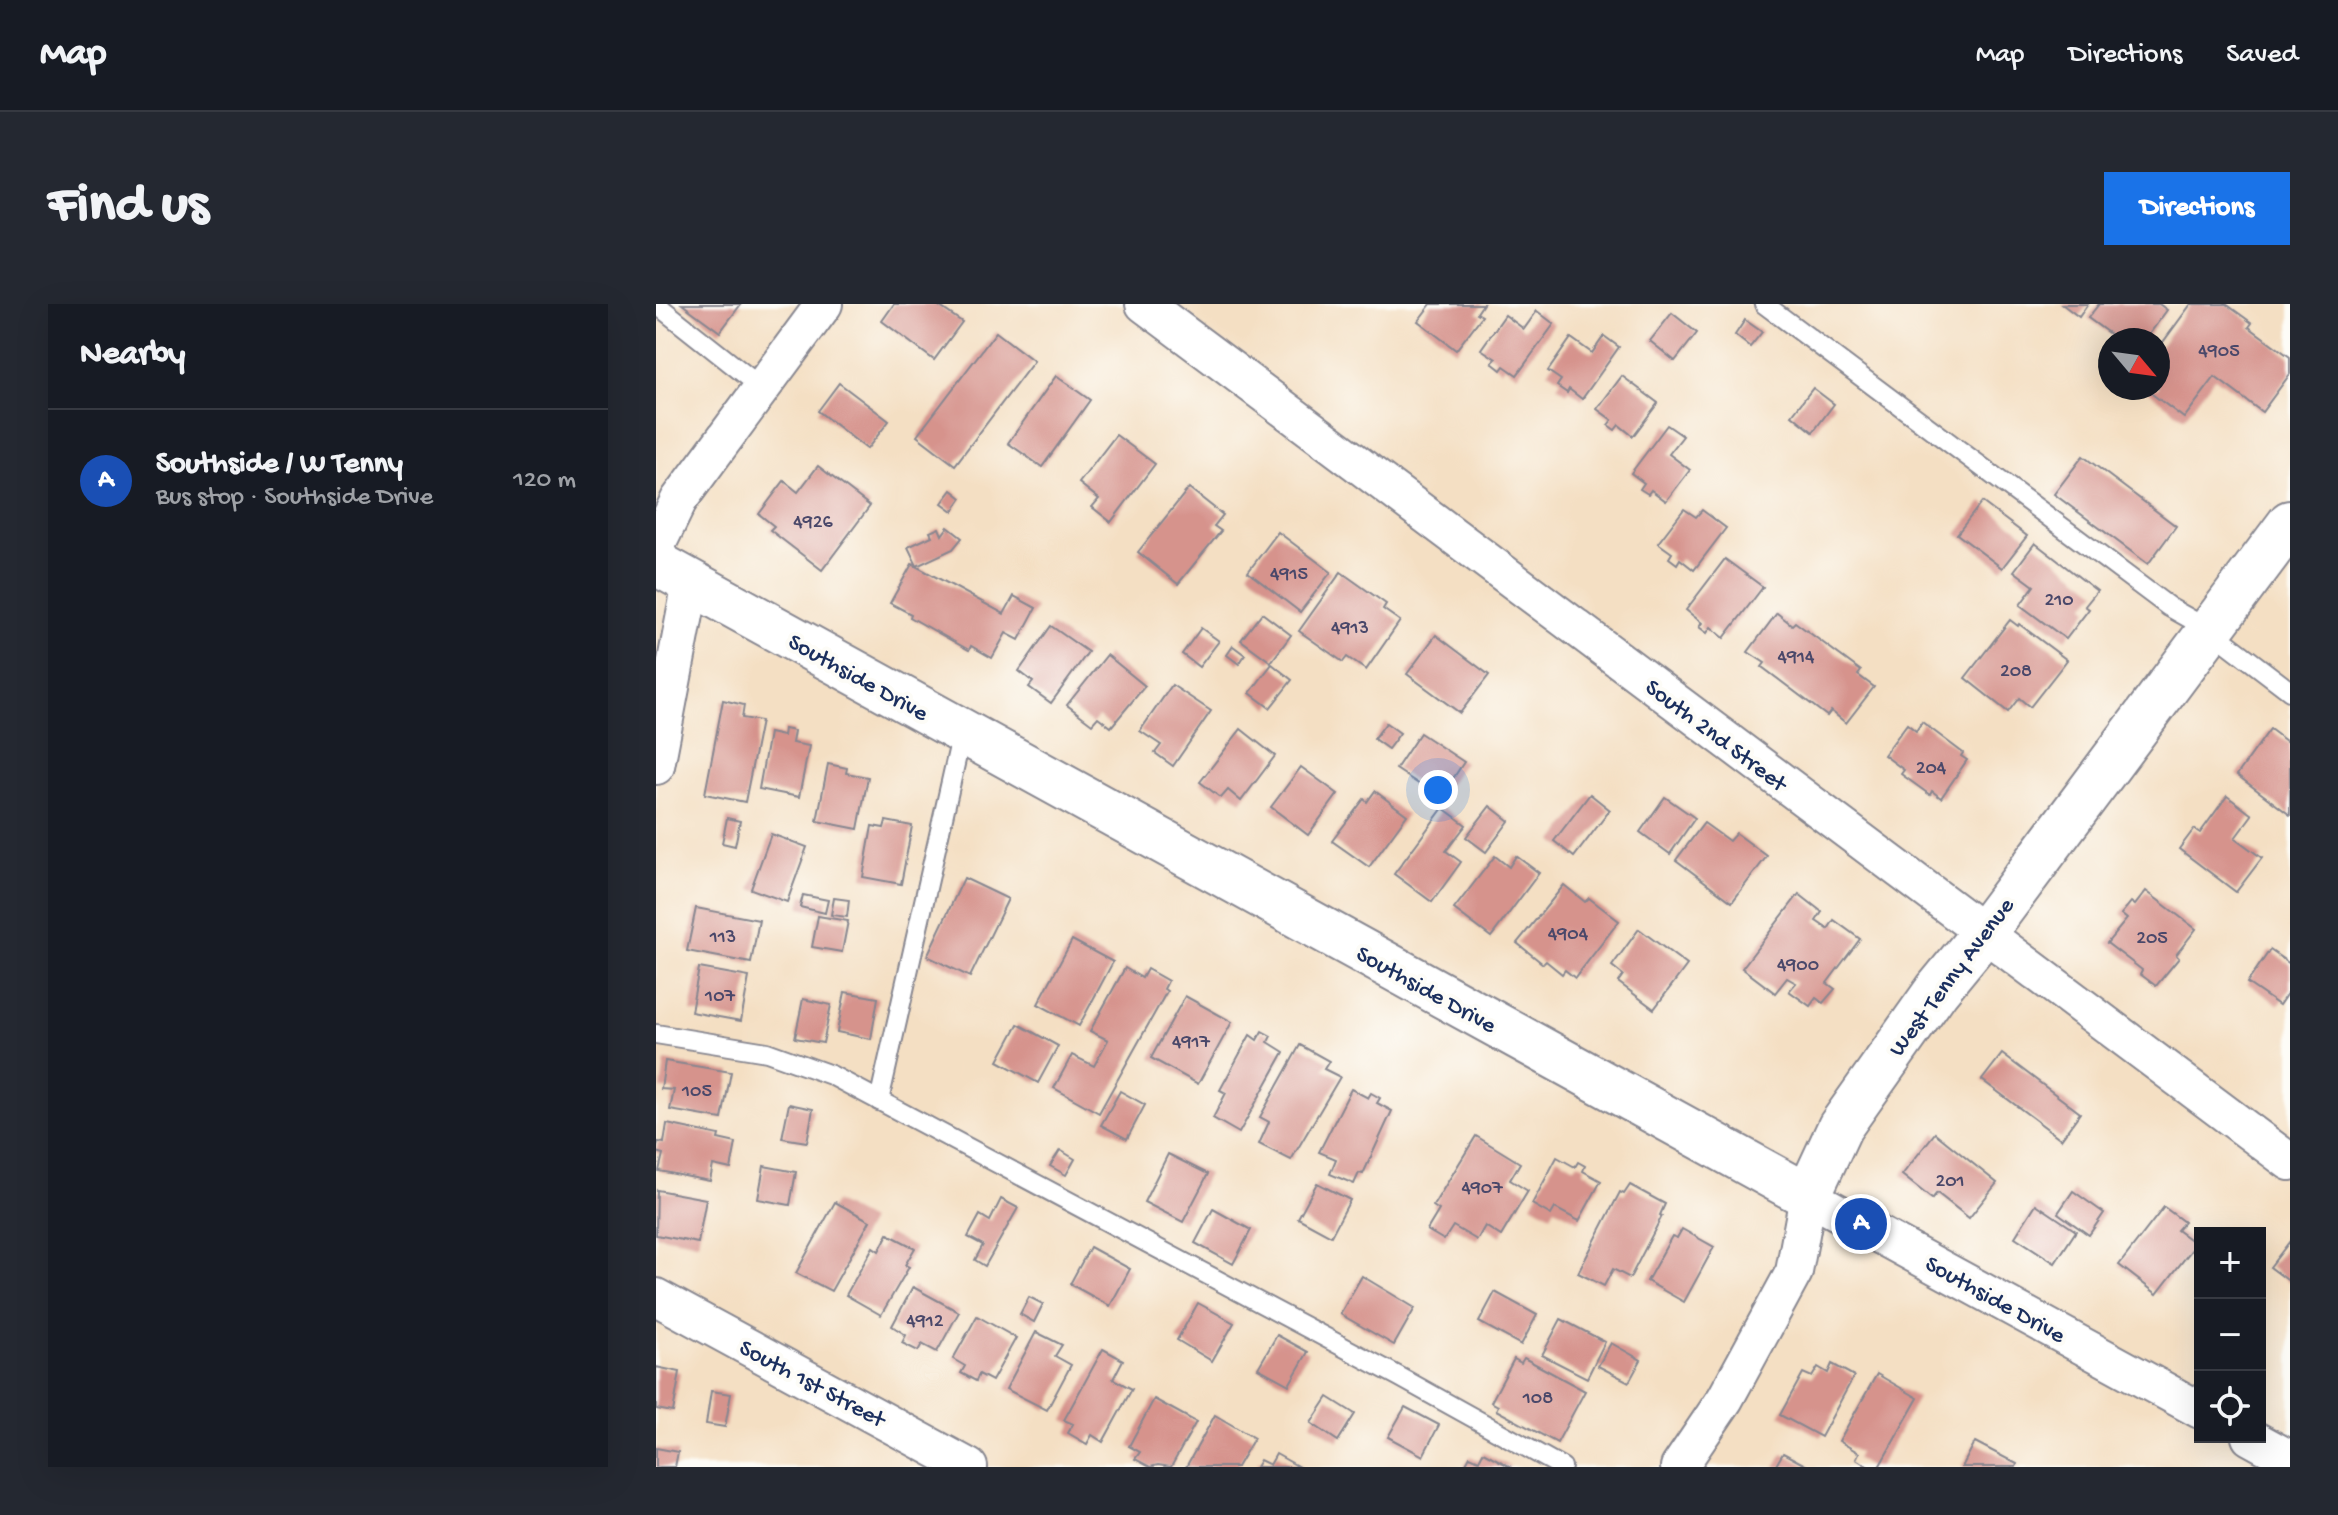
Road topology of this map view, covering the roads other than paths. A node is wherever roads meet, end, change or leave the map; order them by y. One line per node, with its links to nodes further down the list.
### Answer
1 (656, 304): 5 (lane)
2 (824, 304): 5 (street)
3 (1144, 304): 13 (street, South 2nd Street)
4 (1764, 304): 9 (lane)
5 (762, 388): 7 (street)
6 (2285, 540): 9 (main road, West Tenny Avenue)
7 (656, 547)
8 (674, 573): 11 (main road, Southside Drive); 12 (street)
9 (2210, 630): 10 (lane); 13 (main road, West Tenny Avenue)
10 (2290, 691)
11 (962, 733): 15 (lane); 17 (main road, Southside Drive)
12 (656, 766)
13 (1983, 934): 16 (street, South 2nd Street); 17 (main road, West Tenny Avenue)
14 (656, 1034): 15 (lane)
15 (879, 1101): 23 (lane)
16 (2290, 1162)
17 (1808, 1196): 19 (street, Southside Drive); 24 (street, West Tenny Avenue)
18 (656, 1297): 22 (street, South 1st Street)
19 (2194, 1407)
20 (2261, 1443): 21 (street)
21 (2290, 1459)
22 (969, 1467)
23 (1562, 1467)
24 (1679, 1467)

